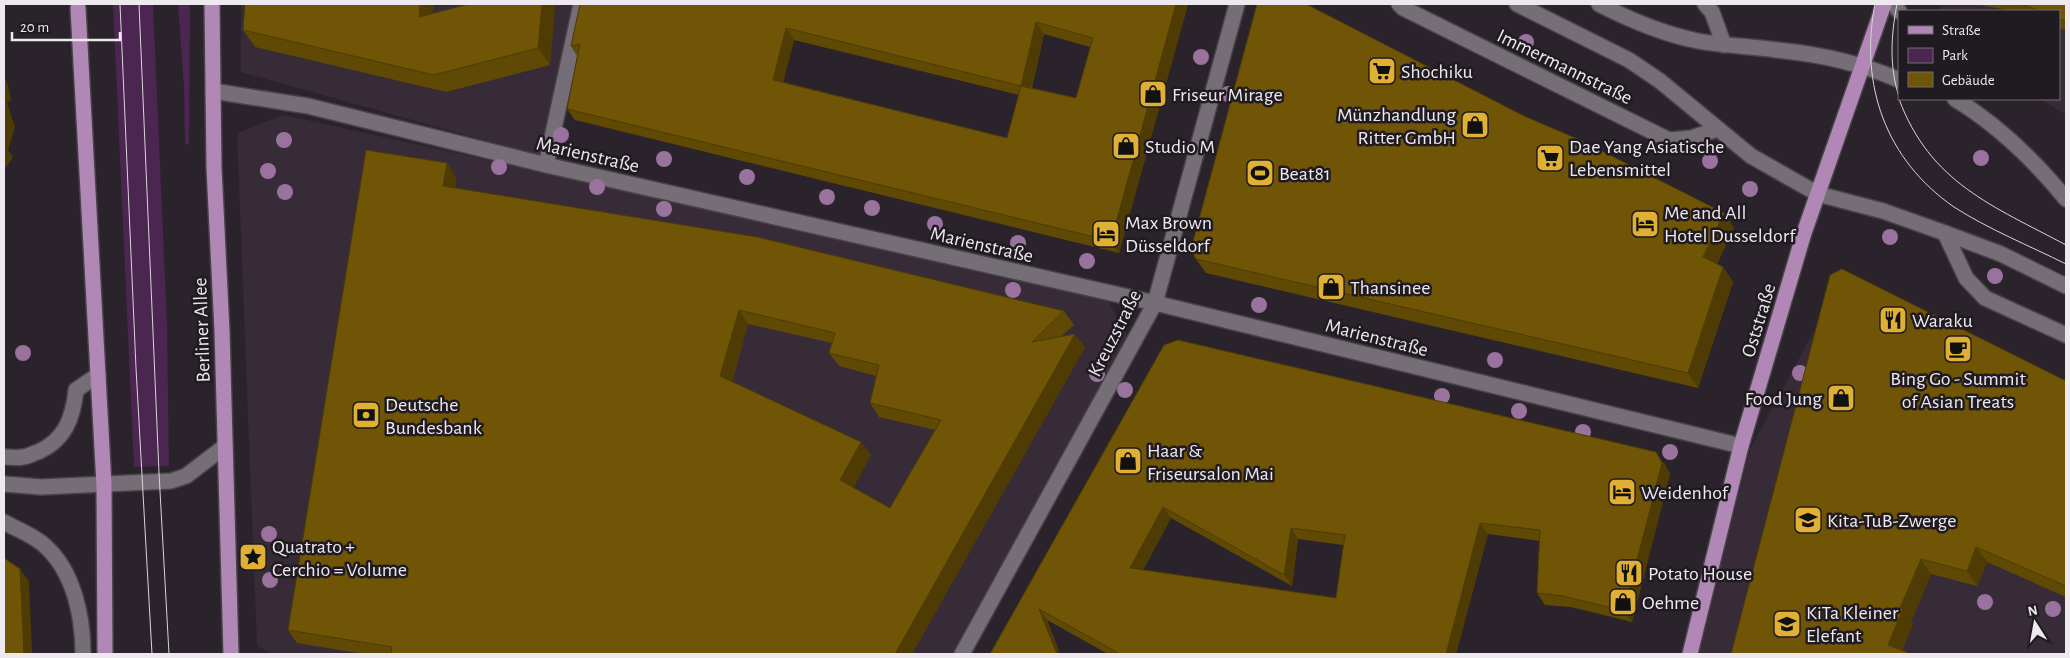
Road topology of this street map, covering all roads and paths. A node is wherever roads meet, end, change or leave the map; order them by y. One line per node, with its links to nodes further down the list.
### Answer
1 (212, 4): 13 (main road, Berliner Allee)
2 (581, 4): 16 (street)
3 (1237, 4): 21 (street, Kreuzstraße)
4 (1399, 4): 15 (street, Immermannstraße)
5 (1517, 4): 15 (street, Immermannstraße)
6 (1599, 4): 10 (street)
7 (1705, 4): 10 (street)
8 (1884, 4): 11 (main road, Oststraße)
9 (78, 8): 23 (main road)
10 (1724, 45): 11 (street)
11 (1862, 66): 12 (street); 17 (main road, Oststraße)
12 (1898, 80)
13 (213, 91): 16 (street, Marienstraße); 25 (main road, Berliner Allee)
14 (1956, 100): 18 (street)
15 (1718, 129): 17 (street, Immermannstraße)
16 (546, 165): 21 (street, Marienstraße)
17 (1818, 194): 19 (street, Immermannstraße); 24 (main road, Oststraße)
18 (2066, 199)
19 (1945, 233): 20 (street, Immermannstraße); 22 (street)
20 (2066, 286)
21 (1155, 303): 24 (street, Marienstraße); 33 (street, Kreuzstraße)
22 (2066, 335)
23 (98, 374): 26 (street); 28 (main road)
24 (1741, 446): 34 (main road, Oststraße)
25 (224, 447): 28 (street); 32 (main road, Berliner Allee)
26 (4, 457)
27 (4, 484): 28 (street)
28 (104, 485): 31 (main road)
29 (4, 522): 30 (street)
30 (83, 654)
31 (105, 654)
32 (231, 654)
33 (962, 654)
34 (1690, 654)

